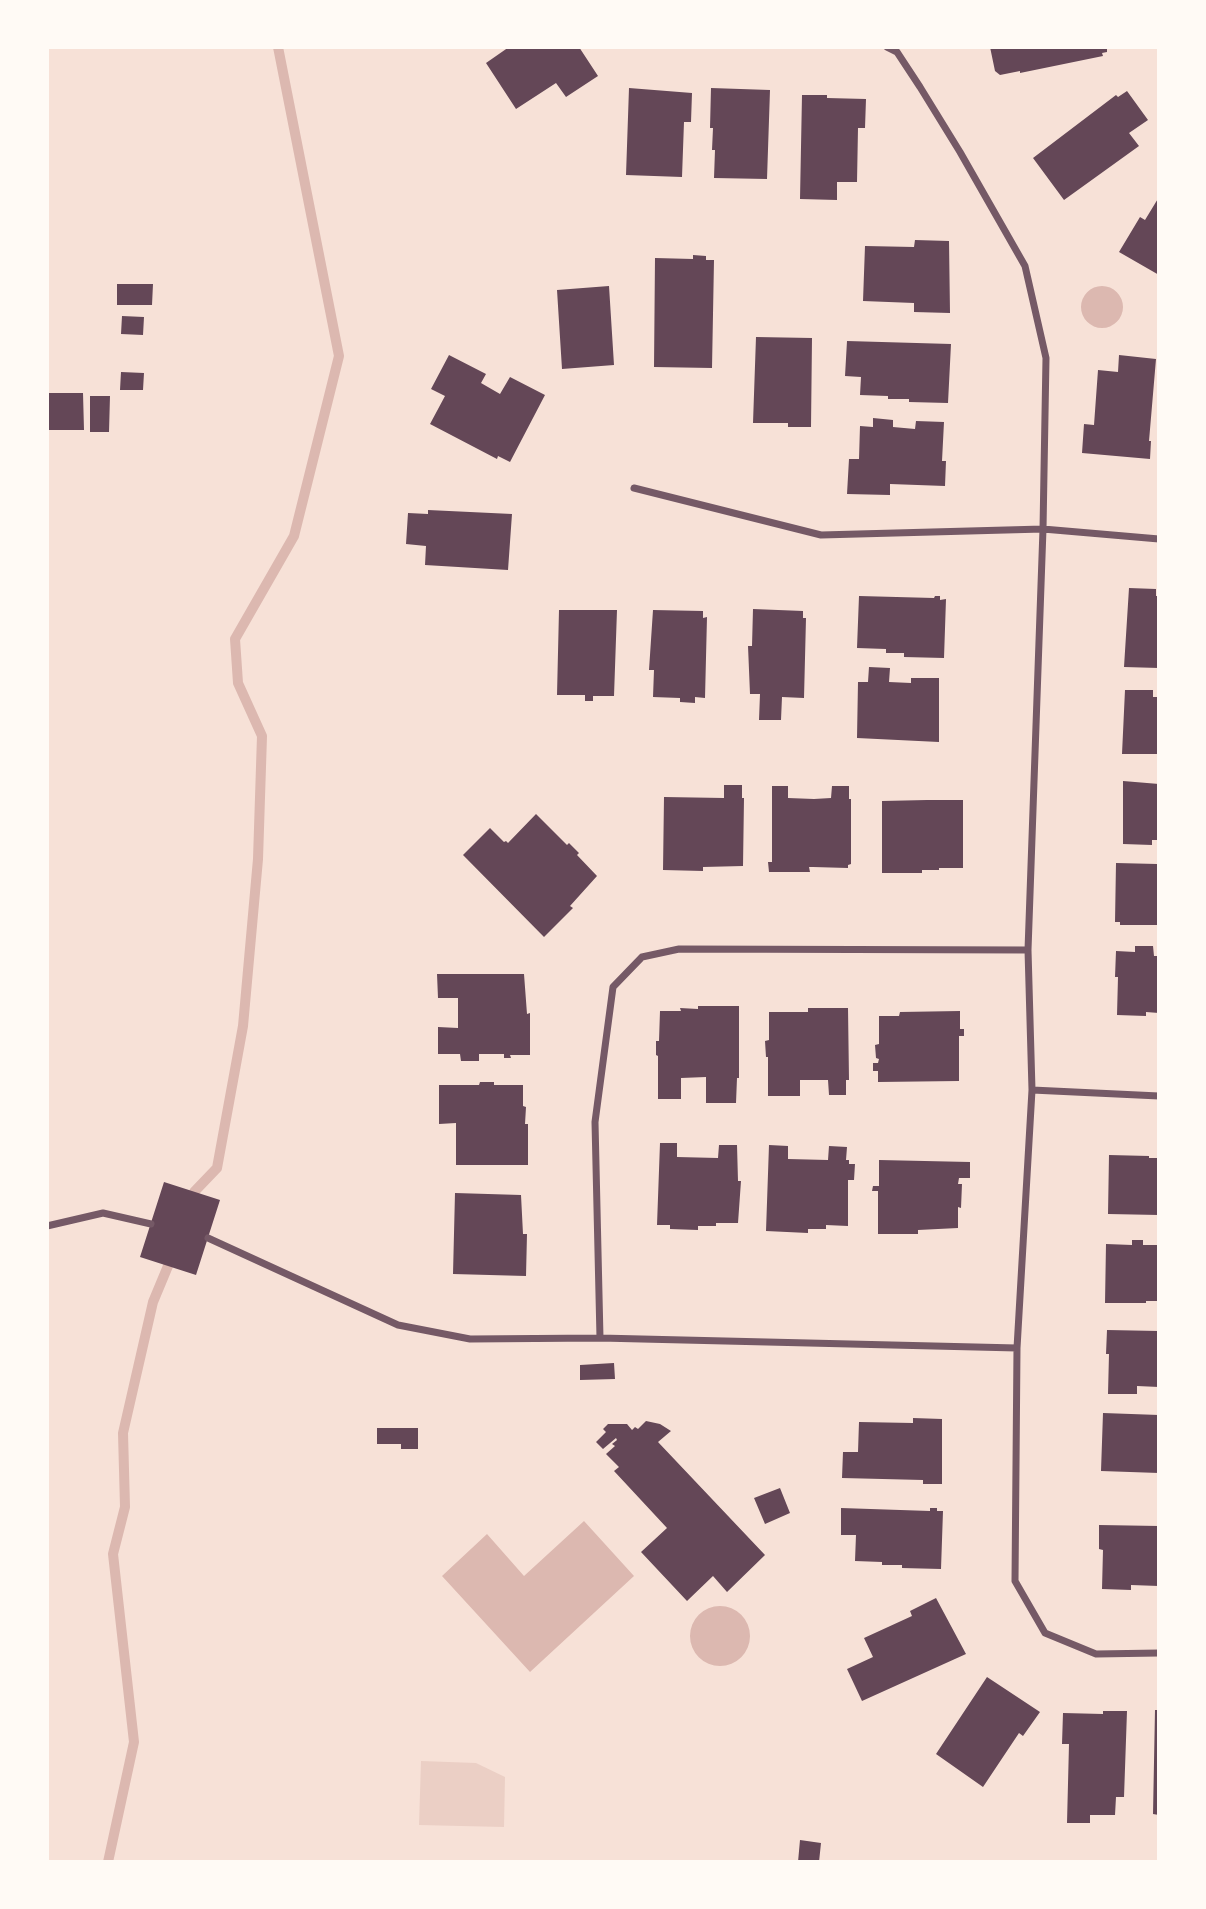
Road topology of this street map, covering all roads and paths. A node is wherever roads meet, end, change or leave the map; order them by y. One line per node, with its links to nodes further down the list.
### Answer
1 (887, 47): 3 (street)
2 (634, 488): 3 (street)
3 (1043, 529): 4 (street); 5 (street)
4 (1159, 539)
5 (1028, 950): 6 (street); 11 (street)
6 (1032, 1090): 7 (street); 12 (street)
7 (1159, 1096)
8 (151, 1224): 9 (street)
9 (47, 1226)
10 (208, 1238): 11 (street)
11 (600, 1338): 12 (street)
12 (1017, 1348): 13 (street)
13 (1159, 1653)

